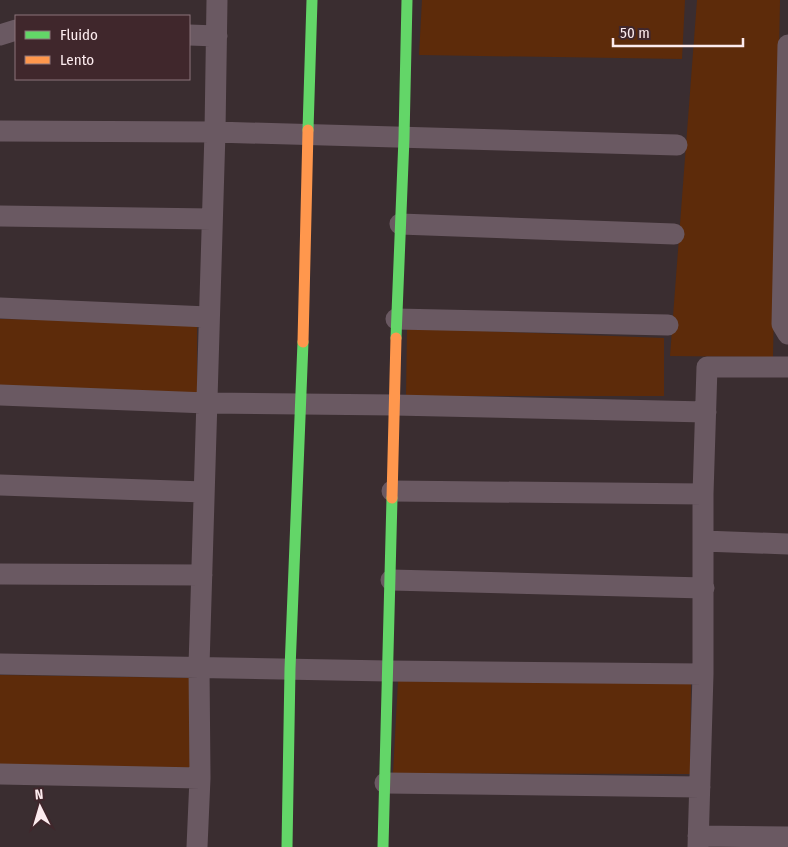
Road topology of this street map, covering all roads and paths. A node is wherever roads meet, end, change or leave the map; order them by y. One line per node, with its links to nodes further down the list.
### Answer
1 (217, 0): 7 (street)
2 (312, 0): 11 (street)
3 (407, 0): 12 (street)
4 (15, 30): 5 (street)
5 (0, 35)
6 (190, 35): 7 (street)
7 (217, 36): 10 (street)
8 (788, 46): 22 (street)
9 (0, 131): 10 (street)
10 (215, 132): 11 (street); 15 (street)
11 (309, 134): 12 (street); 26 (street)
12 (404, 138): 13 (street); 16 (street)
13 (677, 145)
14 (0, 216): 15 (street)
15 (212, 219): 19 (street)
16 (400, 224): 17 (street); 20 (street)
17 (674, 234)
18 (0, 308): 19 (street)
19 (208, 316): 25 (street)
20 (396, 319): 21 (street); 27 (street)
21 (668, 326)
22 (788, 334)
23 (788, 367): 28 (street)
24 (0, 395): 25 (street)
25 (207, 404): 26 (street); 31 (street)
26 (301, 404): 27 (street); 41 (street)
27 (394, 405): 28 (street); 30 (street)
28 (706, 412): 32 (street)
29 (0, 485): 31 (street)
30 (392, 491): 32 (street); 37 (street)
31 (204, 492): 36 (street)
32 (703, 494): 33 (street)
33 (703, 541): 34 (street); 38 (street)
34 (788, 544)
35 (0, 574): 36 (street)
36 (202, 575): 40 (street)
37 (391, 580): 38 (street); 42 (street)
38 (704, 588): 43 (street)
39 (0, 664): 40 (street)
40 (199, 666): 41 (street); 45 (street)
41 (290, 669): 42 (street); 51 (street)
42 (388, 671): 43 (street); 46 (street)
43 (703, 674): 47 (street)
44 (0, 774): 45 (street)
45 (200, 778): 50 (street)
46 (385, 783): 47 (street); 52 (street)
47 (700, 787): 49 (street)
48 (788, 837): 49 (street)
49 (698, 842)
50 (197, 847)
51 (287, 847)
52 (383, 847)

